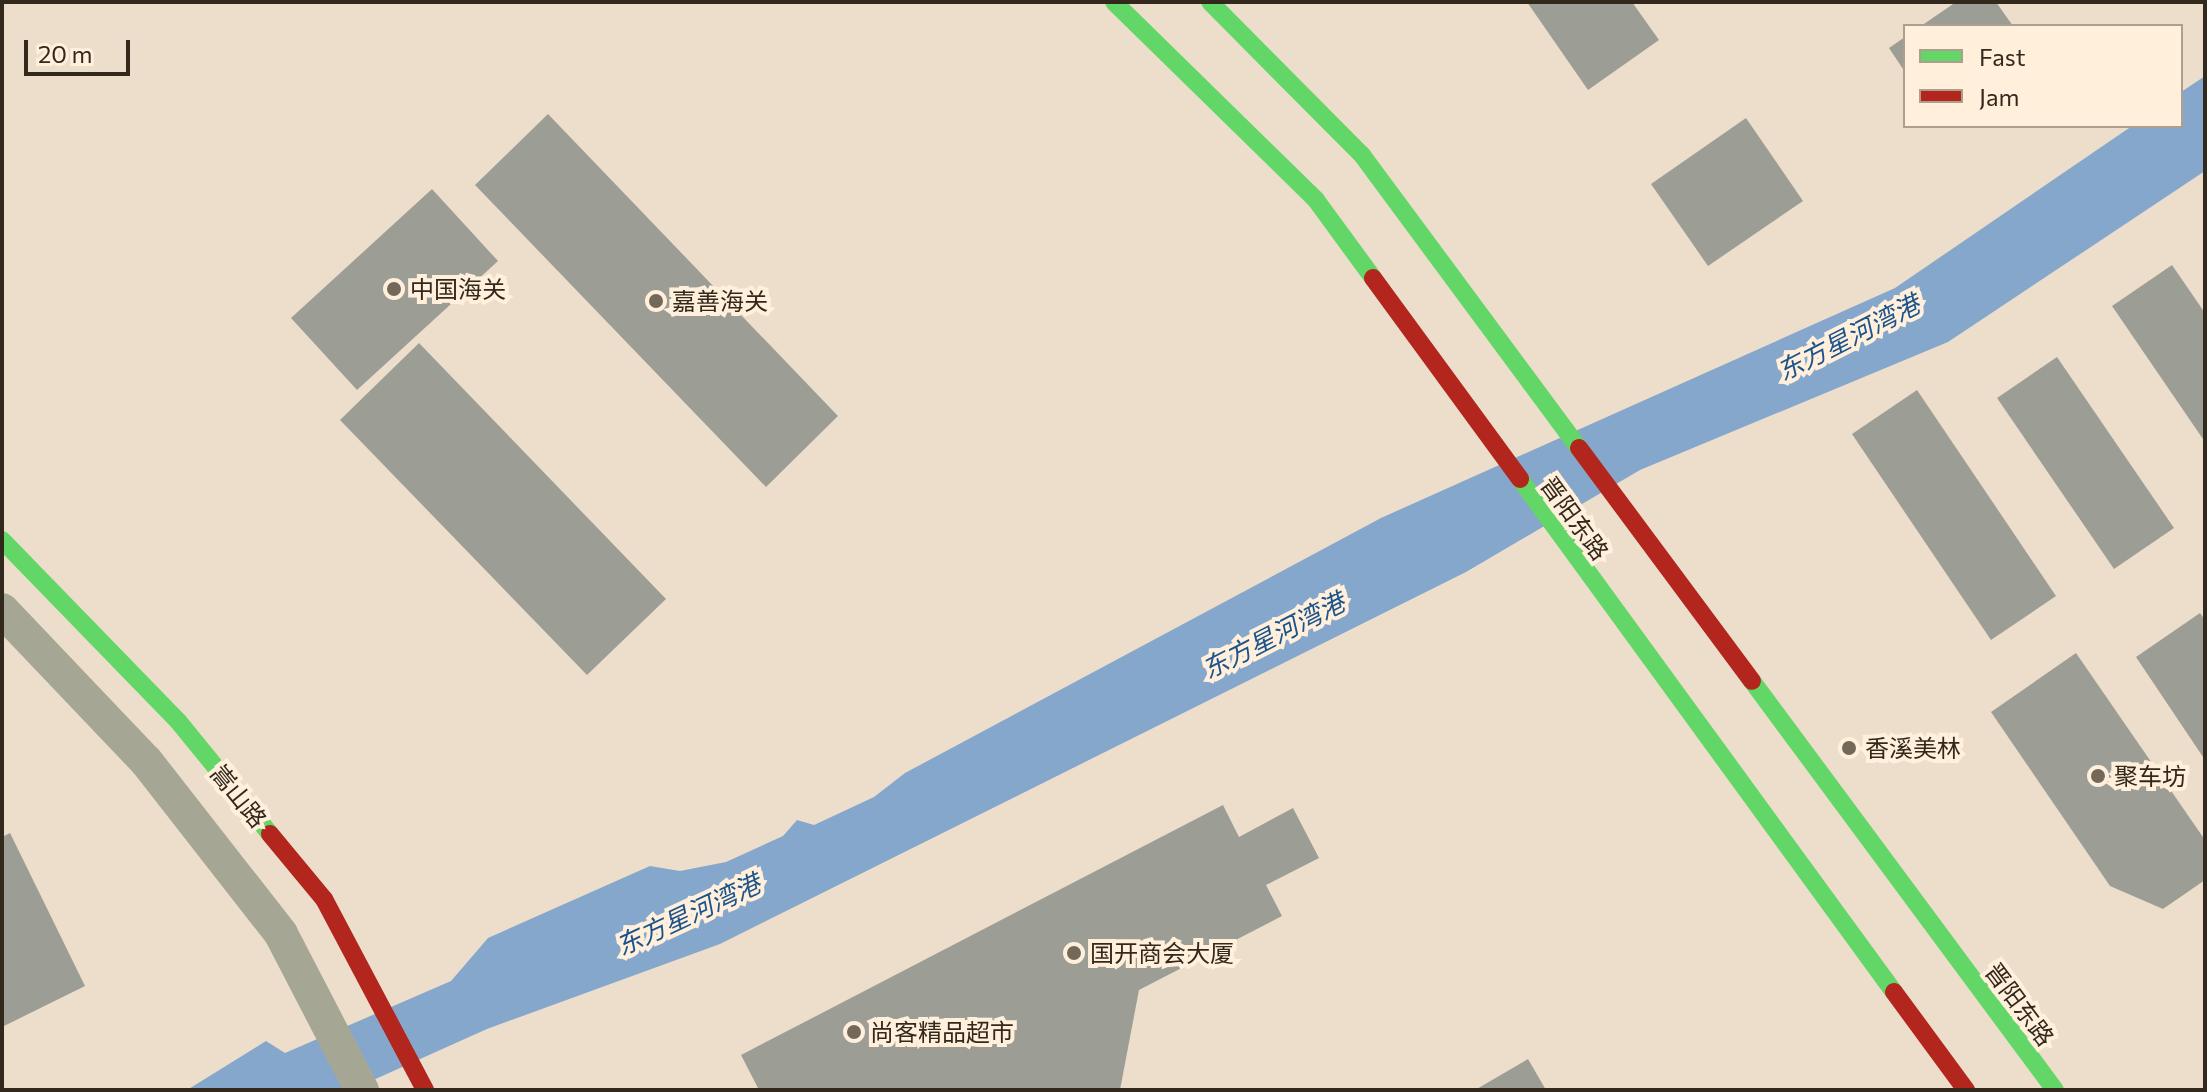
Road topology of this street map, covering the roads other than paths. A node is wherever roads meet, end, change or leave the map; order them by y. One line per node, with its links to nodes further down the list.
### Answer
1 (1114, 2): 5 (main road, 晋阳东路)
2 (1210, 2): 7 (main road, 晋阳东路)
3 (2, 540): 9 (main road, 嵩山路)
4 (2, 610): 8 (street)
5 (1933, 1045): 6 (main road); 10 (main road, 晋阳东路)
6 (1930, 1075)
7 (2058, 1088)
8 (362, 1090)
9 (425, 1090)
10 (1966, 1090)

